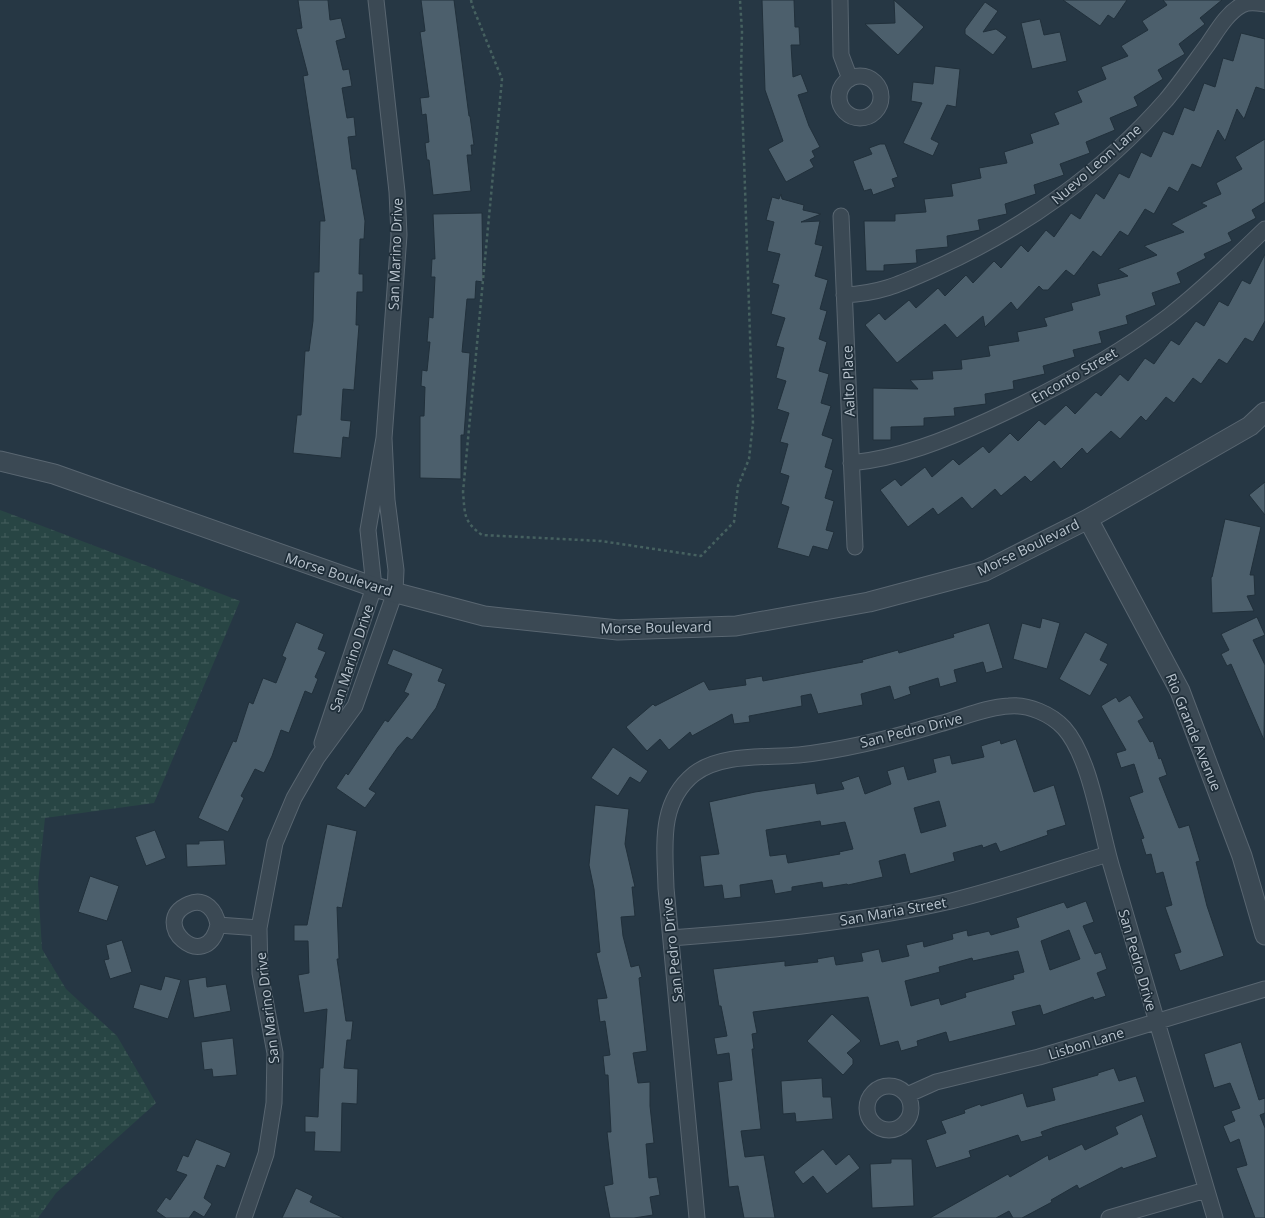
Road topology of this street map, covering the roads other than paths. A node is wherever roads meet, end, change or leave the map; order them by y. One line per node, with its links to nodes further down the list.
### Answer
1 (376, 0): 9 (street, San Marino Drive)
2 (840, 0): 4 (street)
3 (1265, 4): 7 (street, Nuevo Leon Lane)
4 (850, 79)
5 (841, 216): 7 (street, Aalto Place)
6 (1265, 229): 11 (street, Enconto Street)
7 (844, 295): 11 (street, Aalto Place)
8 (1265, 412): 12 (street, Morse Boulevard)
9 (384, 438): 14 (street, San Marino Drive); 15 (street, San Marino Drive)
10 (0, 461): 14 (street, Morse Boulevard)
11 (851, 463): 13 (street, Aalto Place)
12 (1088, 518): 15 (street, Morse Boulevard); 20 (street, Rio Grande Avenue)
13 (855, 547)
14 (374, 587): 15 (street, Morse Boulevard); 16 (street, San Marino Drive)
15 (395, 592): 16 (street, San Marino Drive)
16 (317, 758): 19 (street, San Marino Drive)
17 (1108, 854): 21 (street, San Maria Street); 21 (street, San Pedro Drive); 23 (street, San Pedro Drive)
18 (218, 925): 19 (street)
19 (259, 928): 26 (street, San Marino Drive)
20 (1265, 935)
21 (671, 938): 27 (street, San Pedro Drive)
22 (1265, 989): 23 (street, Lisbon Lane)
23 (1156, 1022): 24 (street, Lisbon Lane); 25 (street, San Pedro Drive)
24 (907, 1095)
25 (1206, 1190): 28 (street); 29 (street, San Pedro Drive)
26 (244, 1218)
27 (697, 1218)
28 (1109, 1218)
29 (1215, 1218)

